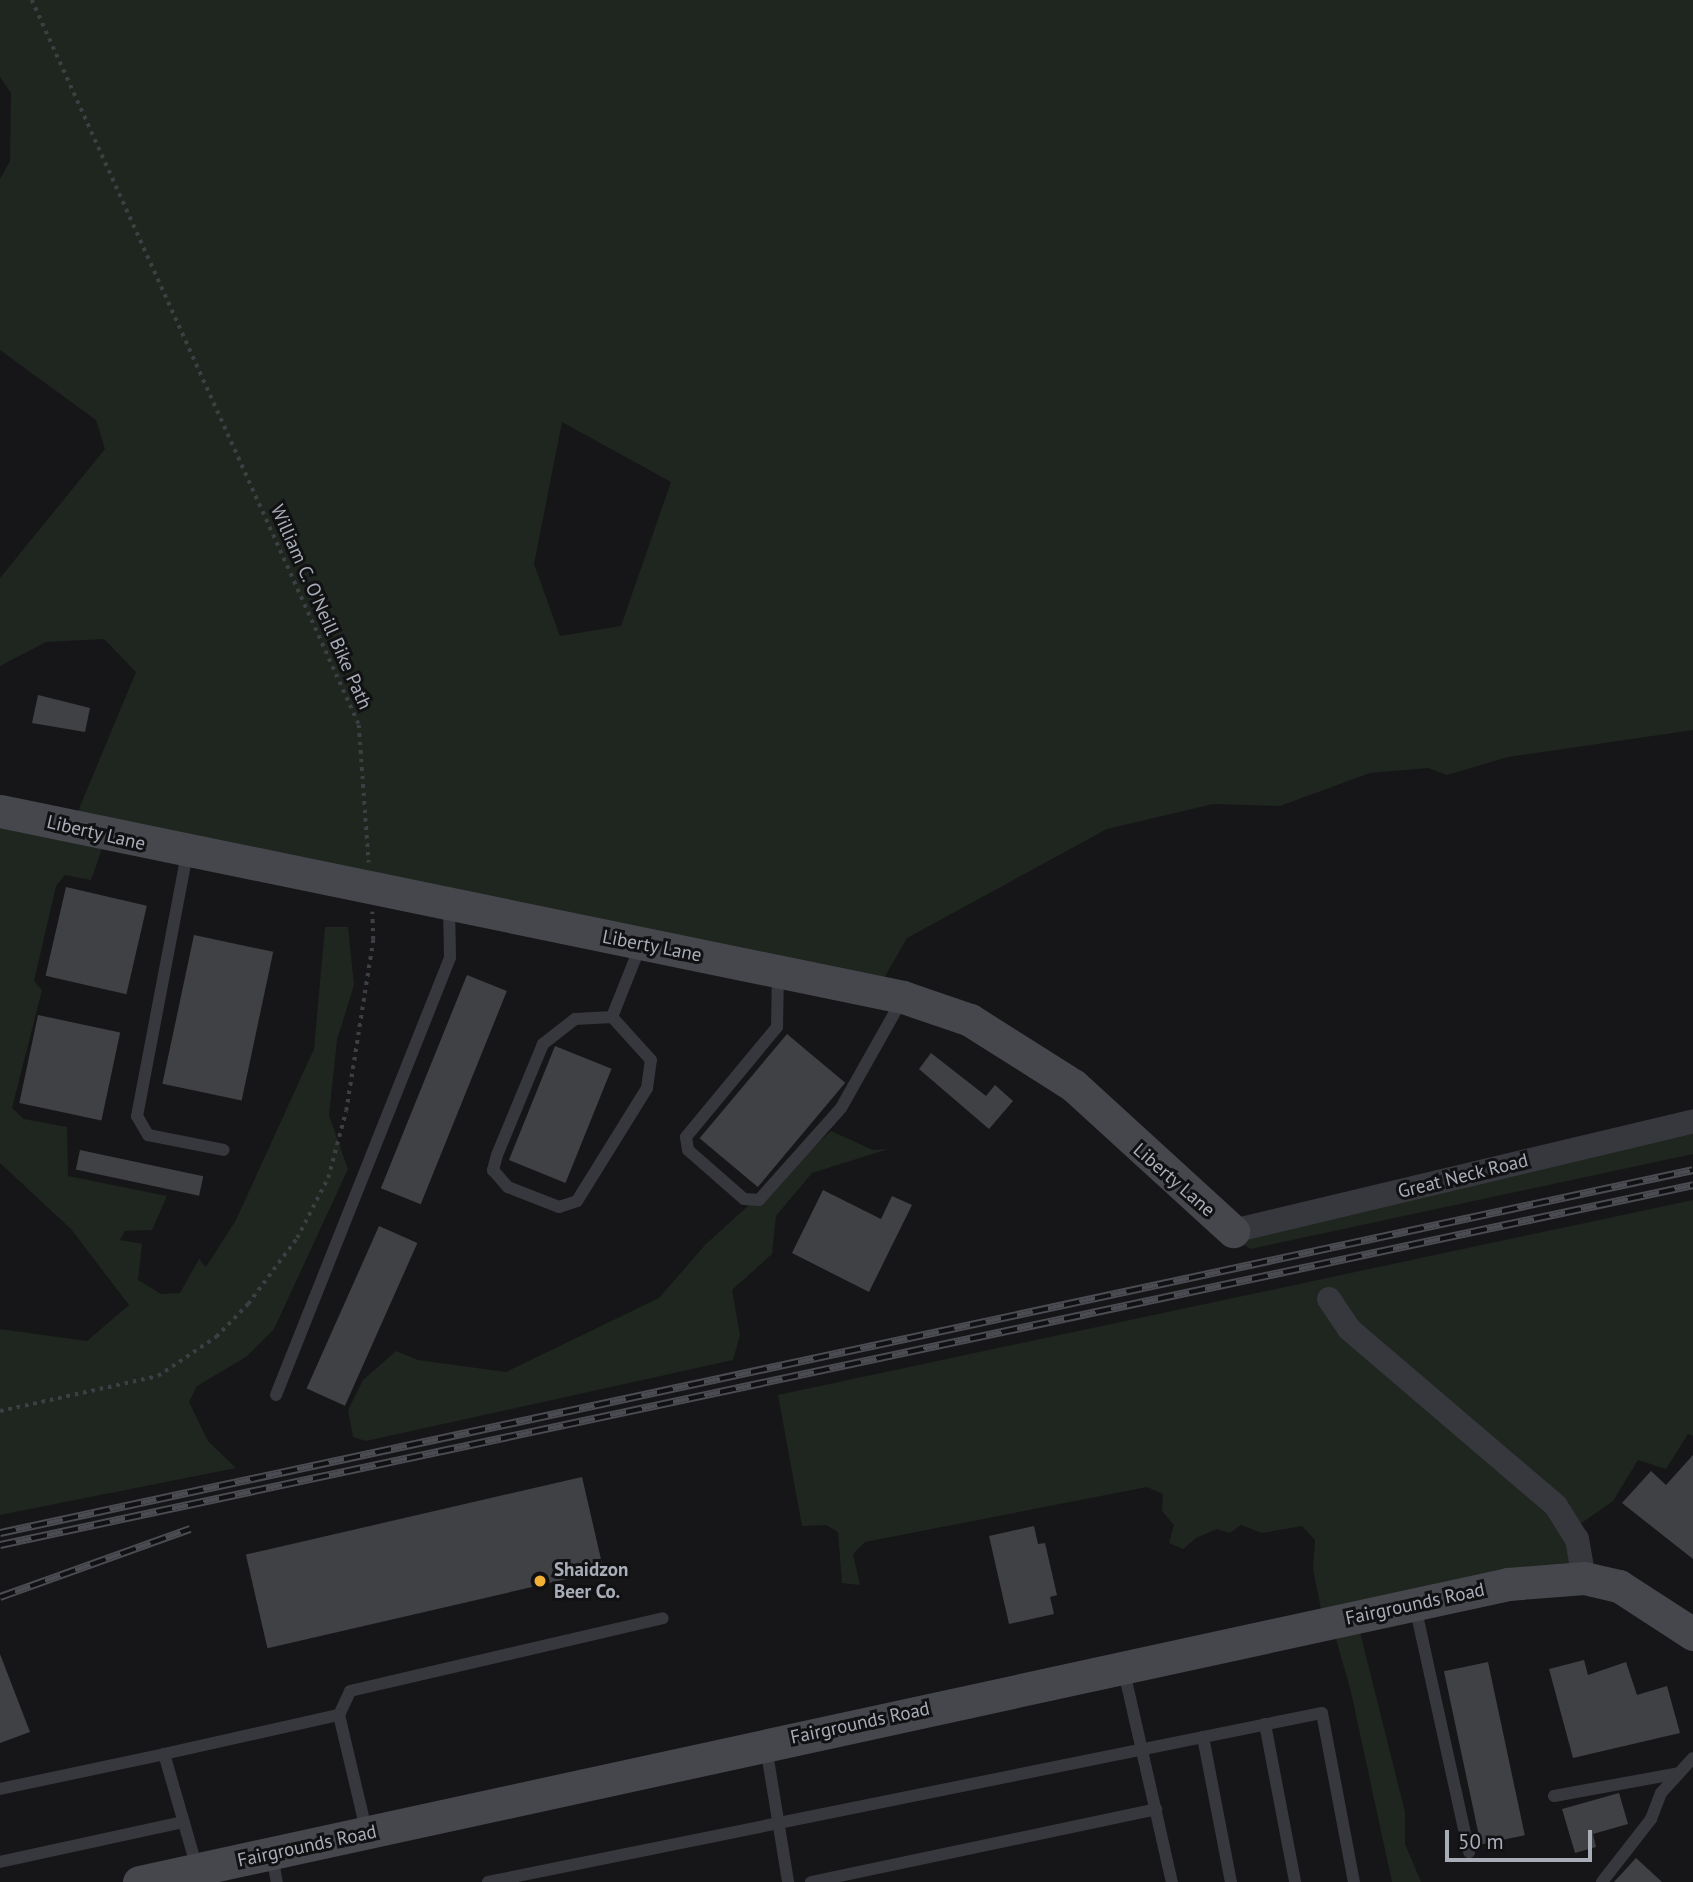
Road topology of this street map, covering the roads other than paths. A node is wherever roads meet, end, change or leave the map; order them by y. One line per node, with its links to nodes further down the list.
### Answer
1 (0, 811): 2 (street, Liberty Lane)
2 (187, 854): 3 (street, Liberty Lane); 9 (lane)
3 (449, 906): 4 (street, Liberty Lane); 12 (lane)
4 (641, 944): 5 (street, Liberty Lane); 7 (lane)
5 (778, 971): 6 (street, Liberty Lane); 6 (lane)
6 (903, 997): 10 (street, Liberty Lane)
7 (612, 1017): 7 (lane)
8 (1693, 1121): 10 (street, Great Neck Road)
9 (224, 1150)
10 (1233, 1231)
11 (1328, 1299): 13 (street)
12 (276, 1395)
13 (1584, 1578): 14 (street, Fairgrounds Road); 16 (street)
14 (1415, 1604): 17 (street, Fairgrounds Road); 32 (lane)
15 (663, 1618): 18 (lane)
16 (1688, 1622)
17 (1123, 1666): 21 (street, Fairgrounds Road); 22 (lane)
18 (339, 1715): 23 (lane); 31 (lane)
19 (1265, 1724): 20 (lane); 42 (lane); 43 (lane)
20 (1203, 1737): 22 (lane); 41 (lane)
21 (765, 1744): 30 (lane); 31 (street, Fairgrounds Road)
22 (1143, 1749): 28 (lane); 30 (lane)
23 (164, 1754): 26 (lane); 29 (lane)
24 (1693, 1758): 25 (lane)
25 (1679, 1773): 27 (lane); 44 (lane)
26 (0, 1789)
27 (1554, 1796)
28 (1156, 1809): 39 (lane); 40 (lane)
29 (184, 1822): 33 (lane); 35 (lane)
30 (778, 1823): 37 (lane); 38 (lane)
31 (367, 1833): 34 (street, Fairgrounds Road)
32 (1469, 1852)
33 (0, 1862)
34 (274, 1868): 35 (street, Fairgrounds Road)
35 (197, 1870): 36 (street, Fairgrounds Road)
36 (139, 1882)
37 (488, 1882)
38 (788, 1882)
39 (811, 1882)
40 (1172, 1882)
41 (1231, 1882)
42 (1295, 1882)
43 (1354, 1882)
44 (1602, 1882)

